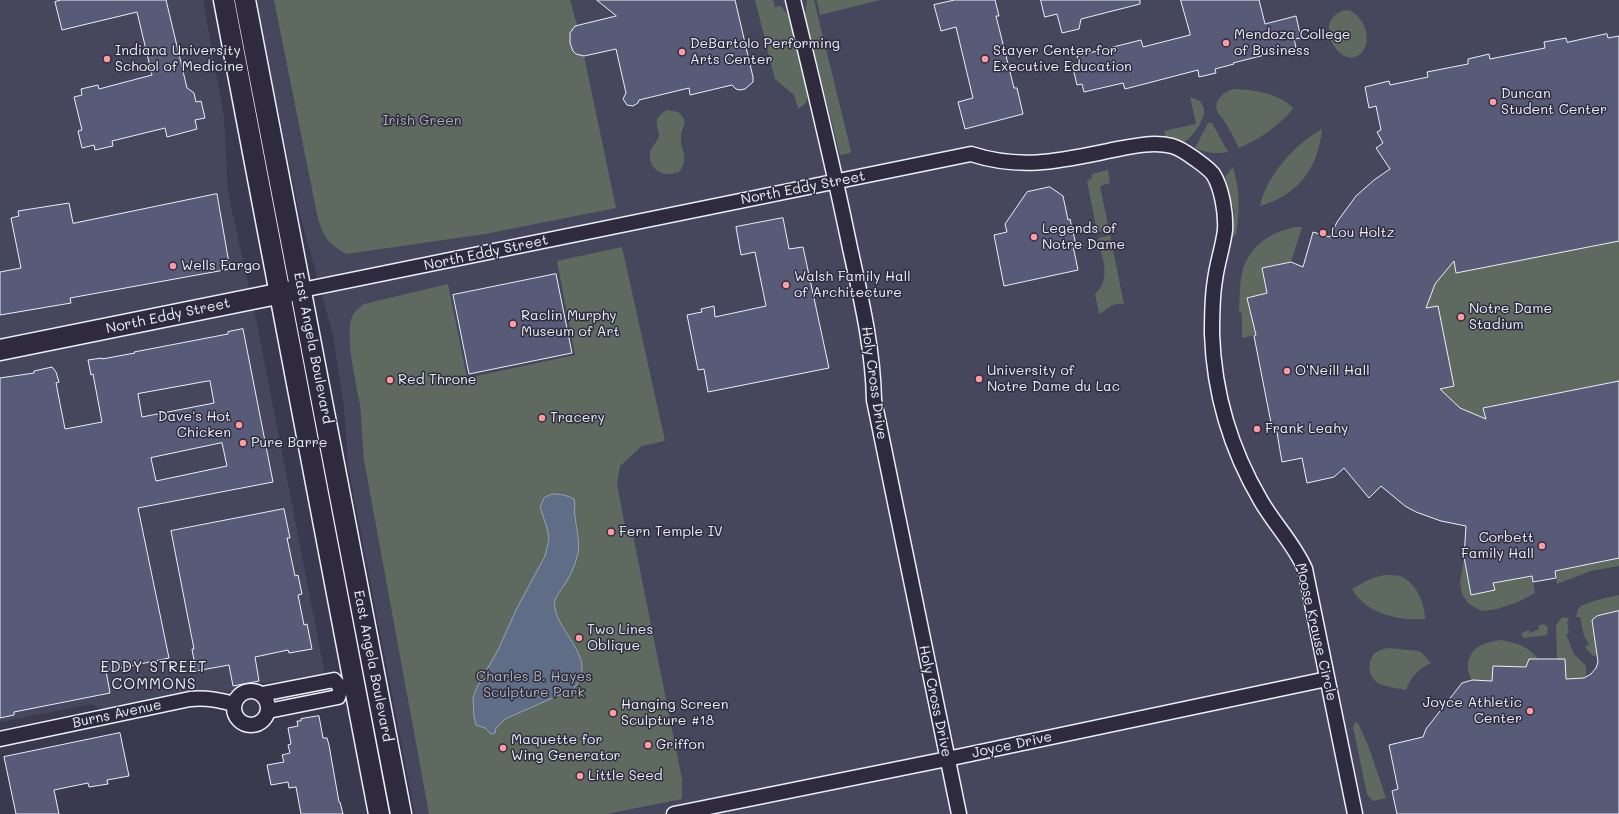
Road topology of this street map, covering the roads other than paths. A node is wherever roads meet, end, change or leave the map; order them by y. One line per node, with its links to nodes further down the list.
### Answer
1 (224, 0): 7 (main road, East Angela Boulevard)
2 (246, 0): 6 (main road, East Angela Boulevard)
3 (793, 0): 5 (street, Holy Cross Drive)
4 (971, 154): 5 (street, North Eddy Street); 9 (street, Moose Krause Circle)
5 (836, 182): 6 (street, North Eddy Street); 15 (street, Holy Cross Drive)
6 (302, 290): 7 (main road, North Eddy Street); 17 (main road, East Angela Boulevard)
7 (279, 293): 8 (main road, North Eddy Street); 10 (main road, East Angela Boulevard)
8 (0, 350)
9 (1327, 679): 15 (street, Joyce Drive); 20 (street, Moose Krause Circle)
10 (348, 686): 11 (street); 13 (street); 16 (main road, East Angela Boulevard)
11 (262, 694): 12 (street); 13 (street)
12 (234, 704): 13 (street); 14 (street, Burns Avenue)
13 (268, 711)
14 (0, 739)
15 (947, 759): 18 (street, Joyce Drive); 19 (street, Holy Cross Drive)
16 (379, 814)
17 (401, 814)
18 (674, 814)
19 (959, 814)
20 (1355, 814)

